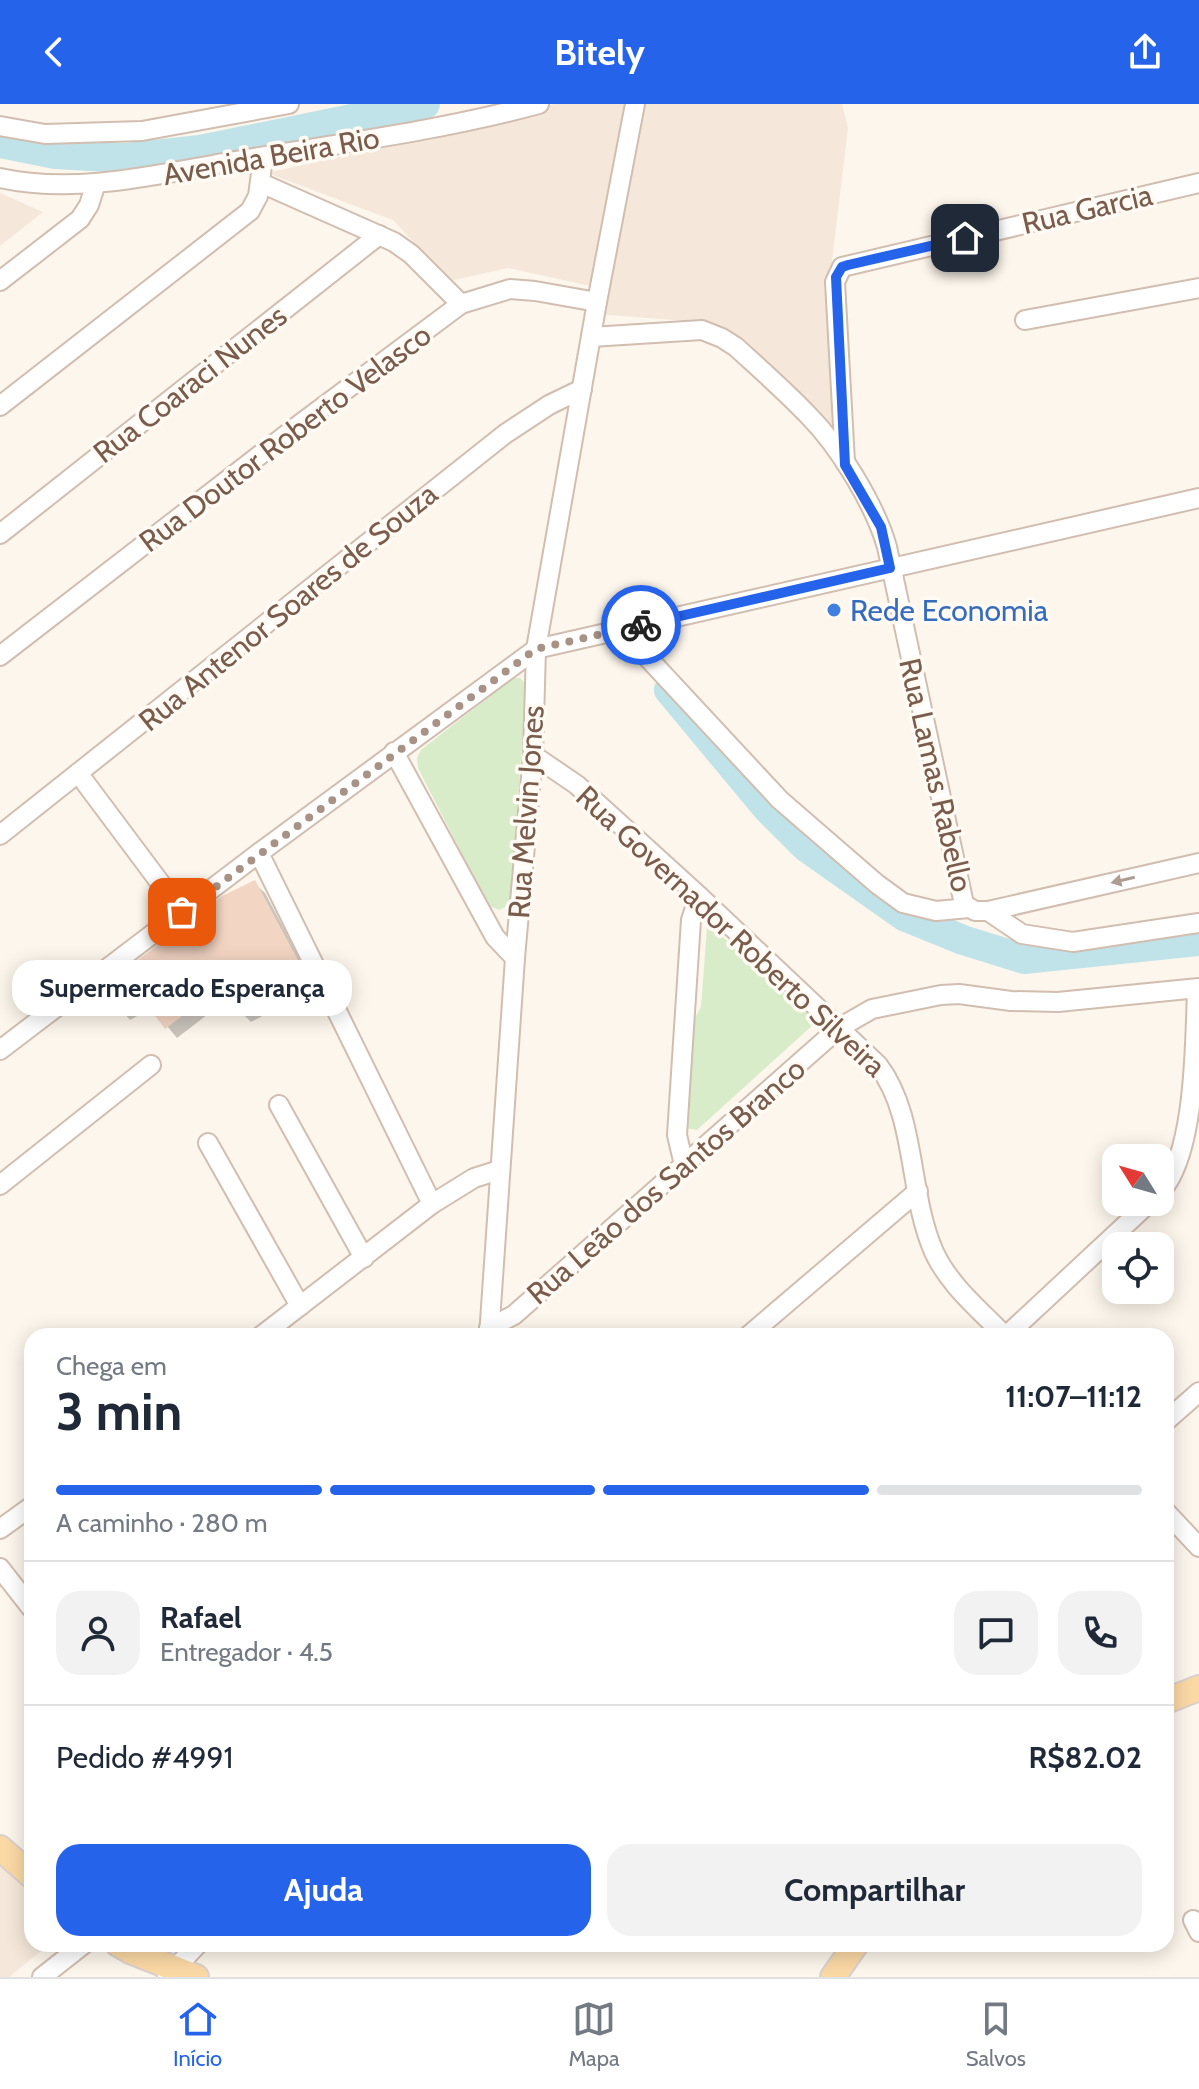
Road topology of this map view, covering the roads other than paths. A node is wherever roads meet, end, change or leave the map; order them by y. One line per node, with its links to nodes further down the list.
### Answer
1 (289, 104): 4 (street, Avenida Beira Rio)
2 (539, 104): 6 (street, Avenida Beira Rio)
3 (635, 104): 14 (street, Rua Melvin Jones)
4 (210, 110): 5 (street, Avenida Beira Rio)
5 (0, 126)
6 (263, 158): 8 (street, Avenida Beira Rio); 9 (street)
7 (0, 178): 8 (street, Avenida Beira Rio)
8 (96, 183): 12 (street)
9 (261, 183): 11 (street); 19 (street)
10 (1199, 183): 20 (street, Rua Garcia)
11 (379, 235): 15 (street); 22 (street, Rua Coaraci Nunes)
12 (0, 281)
13 (1199, 288): 16 (street)
14 (597, 302): 15 (street, Rua Doutor Roberto Velasco); 17 (street, Rua Melvin Jones)
15 (461, 304): 26 (street, Rua Doutor Roberto Velasco)
16 (1025, 320)
17 (591, 337): 18 (street, Rua Melvin Jones); 20 (street, Rua Lamas Rabello)
18 (582, 389): 25 (street, Rua Melvin Jones); 29 (street, Rua Antenor Soares de Souza)
19 (0, 406)
20 (845, 465): 23 (street, Rua Lamas Rabello)
21 (1199, 498): 23 (street)
22 (0, 534)
23 (890, 568): 24 (street); 34 (street, Rua Lamas Rabello)
24 (621, 629): 25 (street); 34 (street)
25 (536, 649): 27 (street); 28 (street, Rua Melvin Jones)
26 (0, 656)
27 (394, 752): 31 (street); 37 (street)
28 (533, 755): 33 (street, Rua Governador Roberto Silveira); 37 (street, Rua Melvin Jones)
29 (78, 773): 30 (street, Rua Antenor Soares de Souza); 35 (street)
30 (0, 835)
31 (259, 853): 35 (street); 51 (street)
32 (1199, 863): 34 (street, one-way to 34)
33 (699, 896): 39 (street, Rua Governador Roberto Silveira); 46 (street)
34 (978, 910): 36 (street)
35 (182, 912): 40 (street)
36 (1199, 923)
37 (515, 958): 47 (street, Rua Melvin Jones)
38 (1198, 989): 39 (street, Rua Leão dos Santos Branco); 41 (street)
39 (839, 1028): 46 (street, Rua Leão dos Santos Branco); 50 (street, Rua Governador Roberto Silveira)
40 (0, 1050)
41 (1197, 1054): 45 (street)
42 (151, 1065): 49 (street)
43 (279, 1105): 53 (street)
44 (208, 1143): 54 (street)
45 (1191, 1146): 48 (street)
46 (684, 1165): 57 (street, Rua Leão dos Santos Branco)
47 (499, 1170): 51 (street); 56 (street, Rua Melvin Jones)
48 (1174, 1173)
49 (0, 1185)
50 (918, 1191): 58 (street); 59 (street, Rua Governador Roberto Silveira)
51 (432, 1204): 53 (street)
52 (1135, 1216): 60 (street)
53 (364, 1258): 54 (street)
54 (300, 1306): 55 (street)
55 (277, 1328)
56 (489, 1328)
57 (495, 1328)
58 (757, 1328)
59 (998, 1328)
60 (1015, 1328)
61 (1199, 1392): 62 (street)
62 (1174, 1414)
63 (24, 1512): 65 (street)
64 (1174, 1520): 66 (street)
65 (0, 1529)
66 (1199, 1547)
67 (0, 1568): 68 (street)
68 (24, 1599)
69 (1199, 1688): 70 (main road)
70 (1174, 1698)
71 (0, 1848): 72 (main road)
72 (24, 1864)
73 (74, 1952): 78 (street)
74 (132, 1952): 77 (main road)
75 (190, 1952): 77 (street)
76 (850, 1952): 80 (main road)
77 (170, 1973): 79 (main road)
78 (42, 1977)
79 (196, 1977)
80 (833, 1977)

